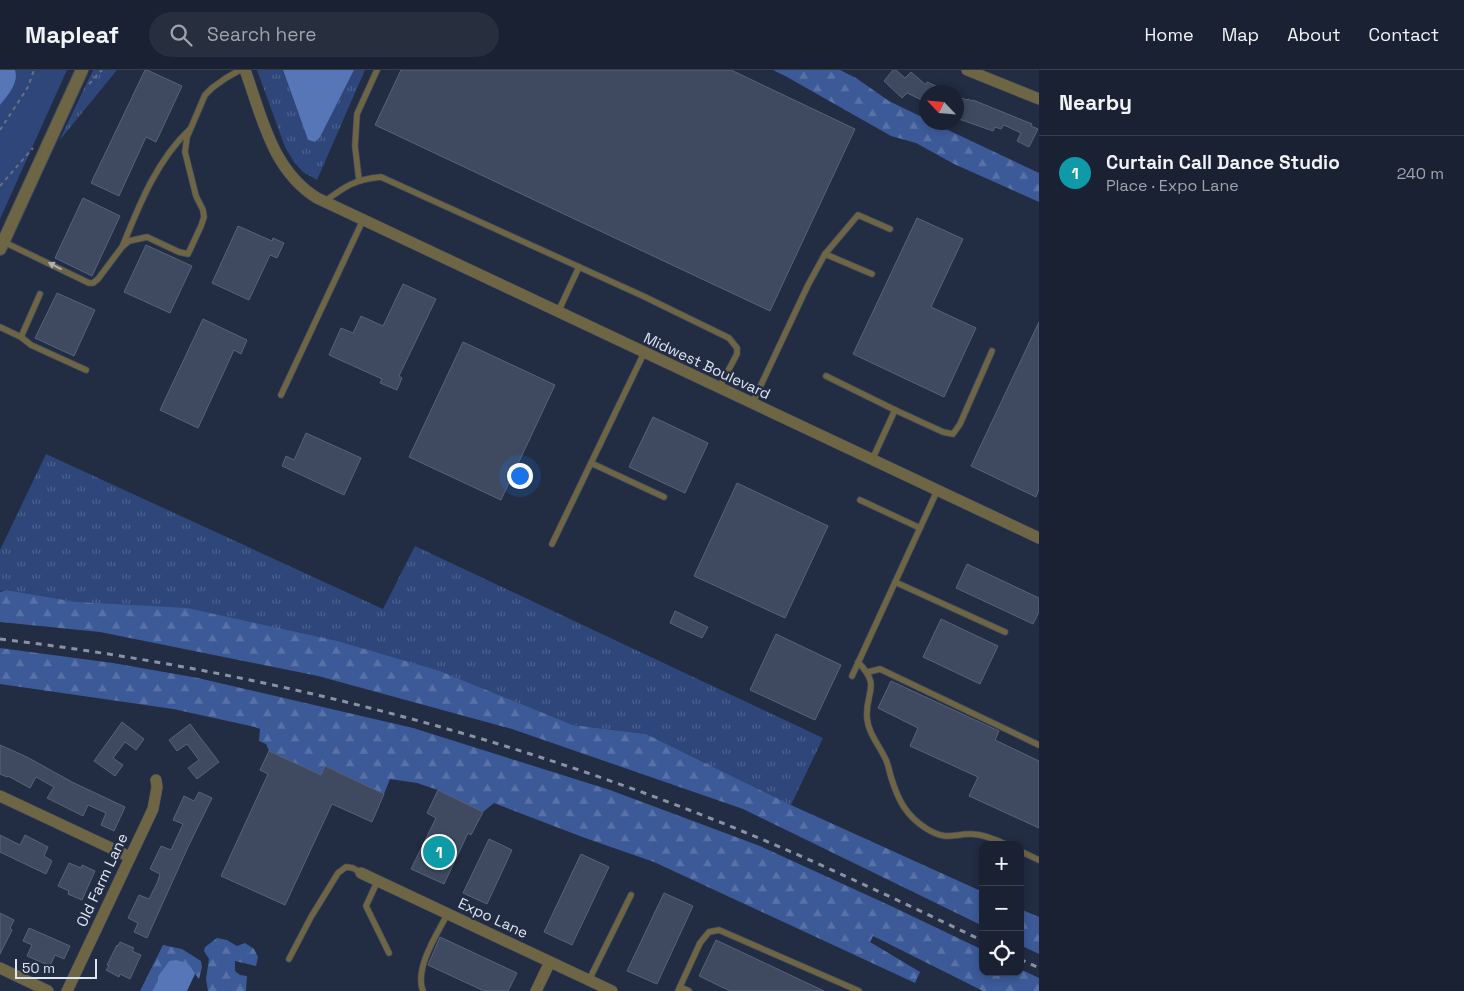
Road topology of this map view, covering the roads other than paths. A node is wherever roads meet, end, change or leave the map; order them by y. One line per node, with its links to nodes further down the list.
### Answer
1 (82, 70): 12 (street)
2 (240, 70): 7 (lane)
3 (245, 70): 9 (street, Midwest Boulevard)
4 (377, 70): 8 (lane)
5 (967, 70): 6 (street)
6 (1039, 99)
7 (192, 126): 13 (lane); 13 (lane)
8 (359, 180): 9 (lane); 15 (lane)
9 (324, 202): 10 (street, Midwest Boulevard)
10 (363, 220): 18 (street, Midwest Boulevard); 26 (lane)
11 (890, 229): 14 (lane)
12 (2, 246): 13 (lane, one-way to 12)
13 (122, 247)
14 (825, 254): 16 (lane); 27 (lane)
15 (579, 267): 18 (lane); 25 (lane)
16 (872, 274)
17 (40, 294): 20 (lane)
18 (558, 312): 22 (street, Midwest Boulevard)
19 (0, 327): 20 (lane)
20 (21, 337): 23 (lane)
21 (992, 351): 28 (lane)
22 (644, 353): 25 (street, Midwest Boulevard); 30 (lane)
23 (86, 370)
24 (826, 376): 28 (lane)
25 (720, 388): 27 (street, Midwest Boulevard)
26 (281, 395)
27 (752, 404): 29 (street, Midwest Boulevard)
28 (896, 410): 29 (lane)
29 (872, 460): 31 (street, Midwest Boulevard)
30 (591, 463): 32 (lane); 36 (lane)
31 (938, 491): 34 (lane); 35 (street, Midwest Boulevard)
32 (664, 497)
33 (860, 500): 34 (lane)
34 (920, 528): 37 (lane)
35 (1039, 538)
36 (552, 544)
37 (895, 582): 38 (lane); 39 (lane)
38 (1005, 632)
39 (858, 662): 40 (lane); 41 (lane)
40 (868, 672): 42 (lane); 45 (lane)
41 (852, 676)
42 (1039, 745)
43 (156, 780): 47 (street, Old Farm Lane)
44 (0, 796): 47 (street)
45 (999, 841)
46 (1024, 853): 48 (lane)
47 (130, 857): 60 (street, Old Farm Lane)
48 (1039, 860)
49 (361, 872): 50 (street, Expo Lane); 54 (lane)
50 (378, 880): 52 (street, Expo Lane); 53 (lane)
51 (631, 894): 57 (lane)
52 (448, 914): 55 (street, Expo Lane); 61 (lane)
53 (389, 953)
54 (289, 959)
55 (550, 962): 57 (street, Expo Lane); 62 (street)
56 (0, 968): 59 (street)
57 (589, 980): 63 (street, Expo Lane)
58 (679, 989): 64 (lane); 65 (lane)
59 (48, 991)
60 (66, 991)
61 (423, 991)
62 (536, 991)
63 (612, 991)
64 (689, 991)
65 (859, 991)

